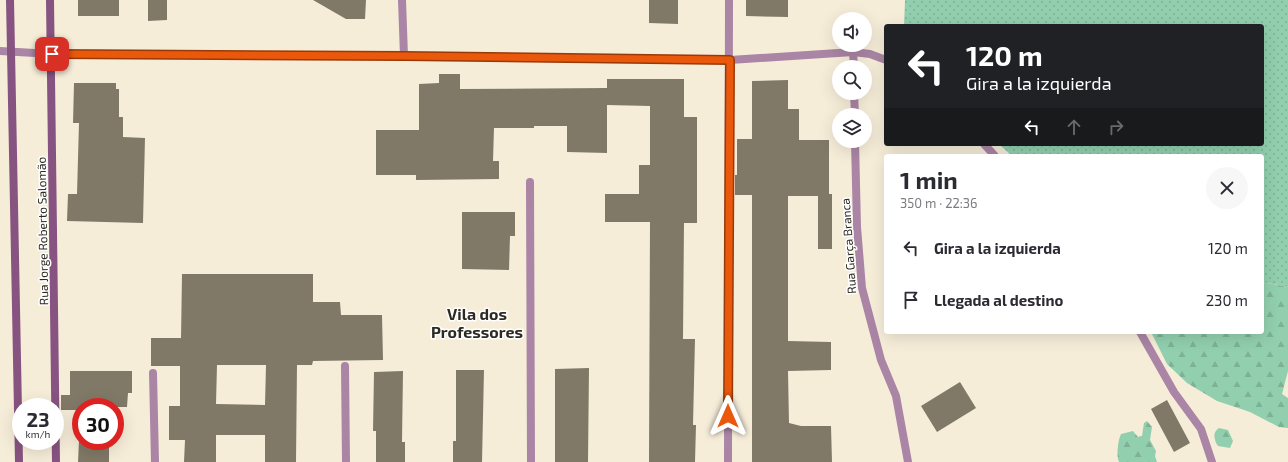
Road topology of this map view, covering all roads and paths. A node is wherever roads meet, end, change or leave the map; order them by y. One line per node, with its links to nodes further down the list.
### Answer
1 (10, 0): 6 (main road)
2 (50, 0): 8 (main road, Rua Jorge Roberto Salomão)
3 (402, 0): 9 (street)
4 (729, 0): 11 (street)
5 (0, 51): 6 (street)
6 (10, 51): 8 (street); 20 (main road)
7 (853, 52): 10 (street); 11 (street); 12 (street)
8 (52, 54): 9 (street); 21 (main road, Rua Jorge Roberto Salomão)
9 (404, 56): 11 (street)
10 (884, 59)
11 (730, 60): 25 (street)
12 (854, 60)
13 (986, 146): 15 (street)
14 (855, 148): 26 (street, Rua Garça Branca)
15 (993, 154)
16 (530, 182): 24 (street)
17 (1141, 334): 27 (street)
18 (345, 366): 23 (street)
19 (153, 373): 22 (street)
20 (19, 462)
21 (56, 462)
22 (155, 462)
23 (346, 462)
24 (531, 462)
25 (728, 462)
26 (908, 462)
27 (1212, 462)

